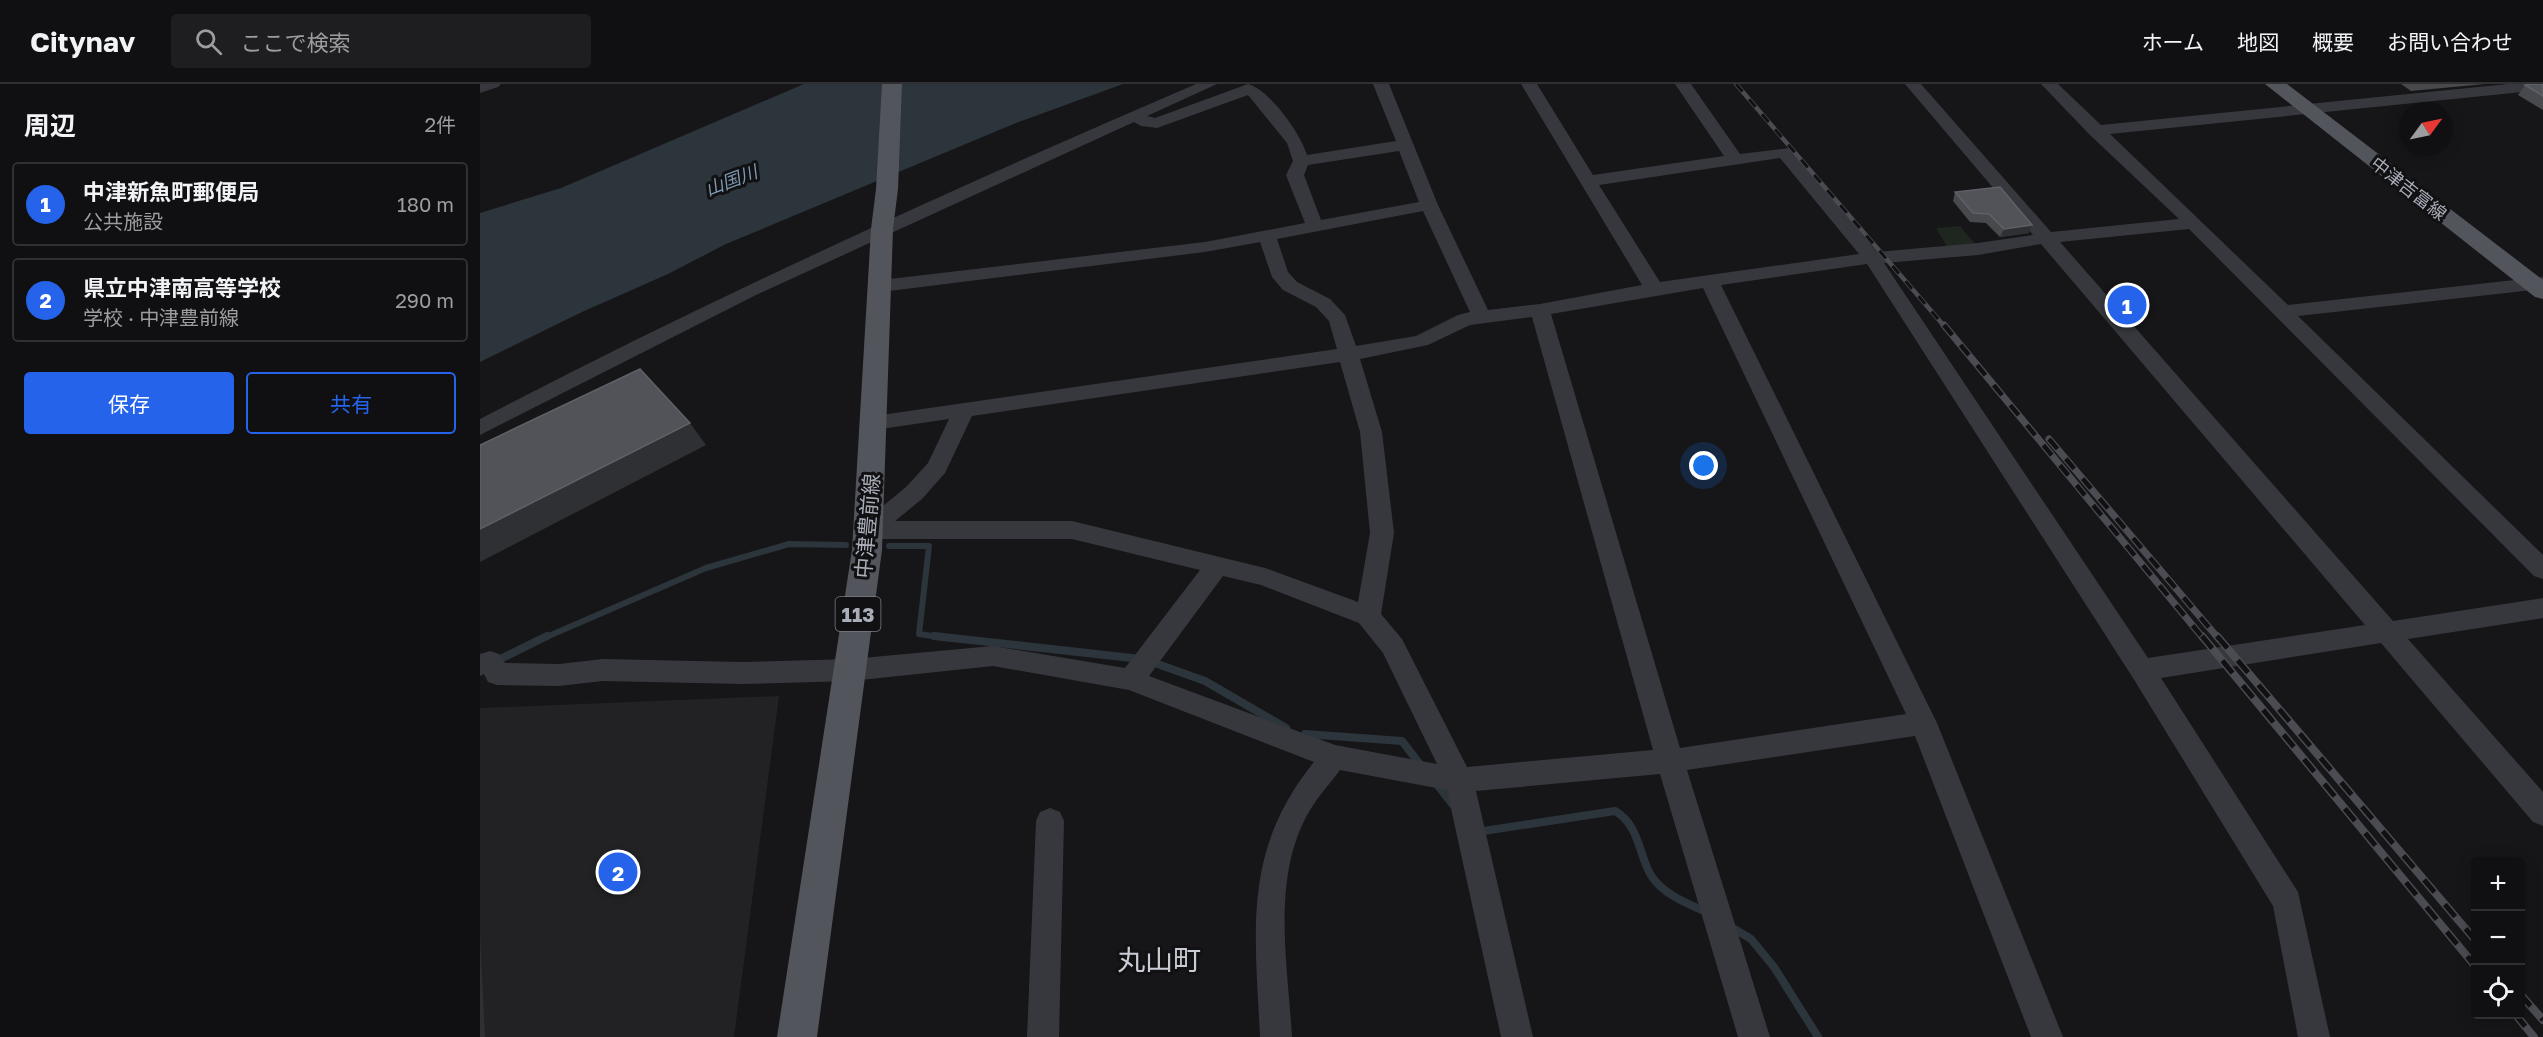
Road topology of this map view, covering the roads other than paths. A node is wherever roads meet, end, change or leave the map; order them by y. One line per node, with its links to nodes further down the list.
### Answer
1 (493, 84): 11 (street)
2 (892, 84): 22 (main road, 中津豊前線 / 113)
3 (1209, 84): 13 (street)
4 (1381, 84): 15 (street)
5 (1529, 84): 18 (street)
6 (1683, 84): 16 (street)
7 (1913, 84): 24 (street)
8 (2049, 84): 14 (street)
9 (2275, 84): 12 (main road, 中津吉富線)
10 (2543, 86): 12 (street)
11 (480, 88)
12 (2308, 110): 14 (street); 28 (main road, 中津吉富線)
13 (1135, 116): 17 (street); 22 (street)
14 (2096, 131): 20 (street)
15 (1405, 145): 17 (street); 19 (street)
16 (1736, 159): 18 (street); 25 (street)
17 (1301, 161): 21 (street)
18 (1588, 181): 29 (street)
19 (1429, 206): 21 (street); 32 (street)
20 (2193, 223): 24 (street); 31 (street)
21 (1315, 227): 23 (street)
22 (882, 229): 27 (main road, 中津豊前線 / 113); 36 (street)
23 (1267, 236): 27 (street); 33 (street)
24 (2045, 238): 25 (street); 42 (street)
25 (1872, 258): 26 (street); 45 (street)
26 (1709, 281): 29 (street); 47 (street)
27 (881, 286): 35 (main road, 中津豊前線 / 113)
28 (2540, 286): 31 (street)
29 (1654, 289): 30 (street)
30 (1540, 310): 32 (street); 49 (street)
31 (2282, 312): 39 (street)
32 (1482, 318): 33 (street)
33 (1350, 354): 34 (street); 41 (street)
34 (964, 410): 35 (street); 37 (street)
35 (874, 423): 37 (main road, 中津豊前線 / 113)
36 (480, 428)
37 (869, 530): 38 (street); 44 (main road, 中津豊前線 / 113)
38 (1218, 566): 41 (street); 46 (street)
39 (2543, 570)
40 (2543, 608): 42 (street)
41 (1368, 616): 50 (street)
42 (2387, 631): 45 (street); 51 (street)
43 (480, 665): 44 (street)
44 (851, 670): 46 (street); 53 (main road, 中津豊前線 / 113)
45 (2142, 670): 59 (street)
46 (1131, 680): 48 (street)
47 (1924, 723): 49 (street); 58 (street)
48 (1334, 757): 50 (street); 55 (street)
49 (1670, 761): 50 (street); 57 (street)
50 (1459, 780): 56 (street)
51 (2543, 813)
52 (1050, 821): 54 (street)
53 (797, 1037)
54 (1043, 1037)
55 (1276, 1037)
56 (1516, 1037)
57 (1754, 1037)
58 (2047, 1037)
59 (2314, 1037)

